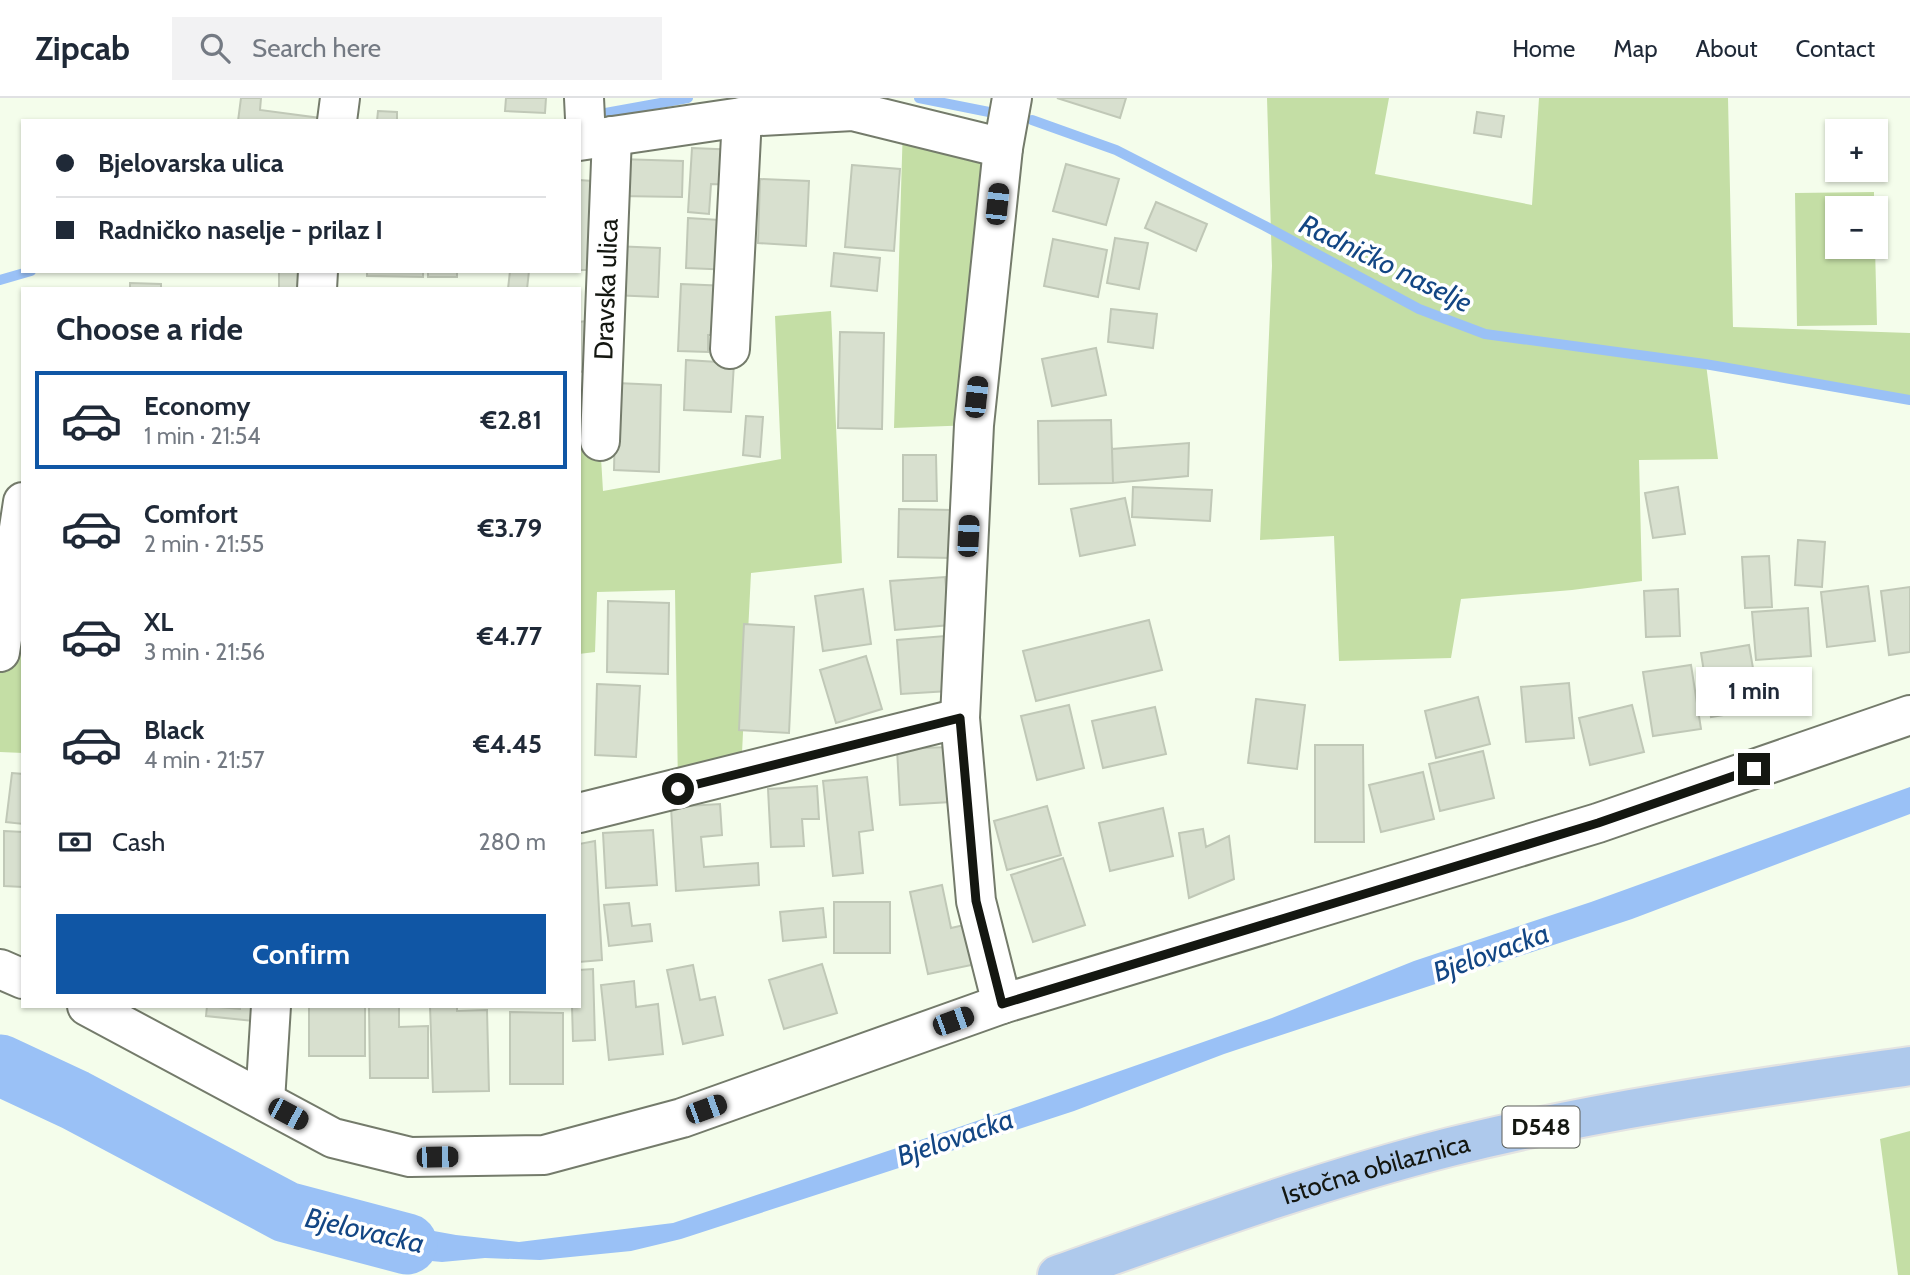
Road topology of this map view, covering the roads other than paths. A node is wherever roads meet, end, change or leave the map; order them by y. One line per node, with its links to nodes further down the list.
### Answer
1 (340, 98): 6 (street)
2 (584, 98): 7 (street, Dravska ulica)
3 (1012, 98): 8 (street)
4 (855, 105): 5 (street); 8 (street)
5 (742, 117): 7 (street); 9 (street)
6 (337, 119)
7 (593, 139): 10 (street, Dravska ulica)
8 (1003, 148): 14 (street)
9 (730, 349)
10 (600, 441)
11 (21, 515): 12 (street)
12 (0, 652)
13 (1910, 715): 18 (street)
14 (960, 718): 15 (street); 18 (street)
15 (581, 813)
16 (0, 969): 17 (street)
17 (21, 978)
18 (1002, 1004): 22 (street)
19 (91, 1008): 22 (street)
20 (271, 1008): 22 (street)
21 (1910, 1066): 23 (main road, Istočna obilaznica / D548)
22 (265, 1101)
23 (1057, 1275)

